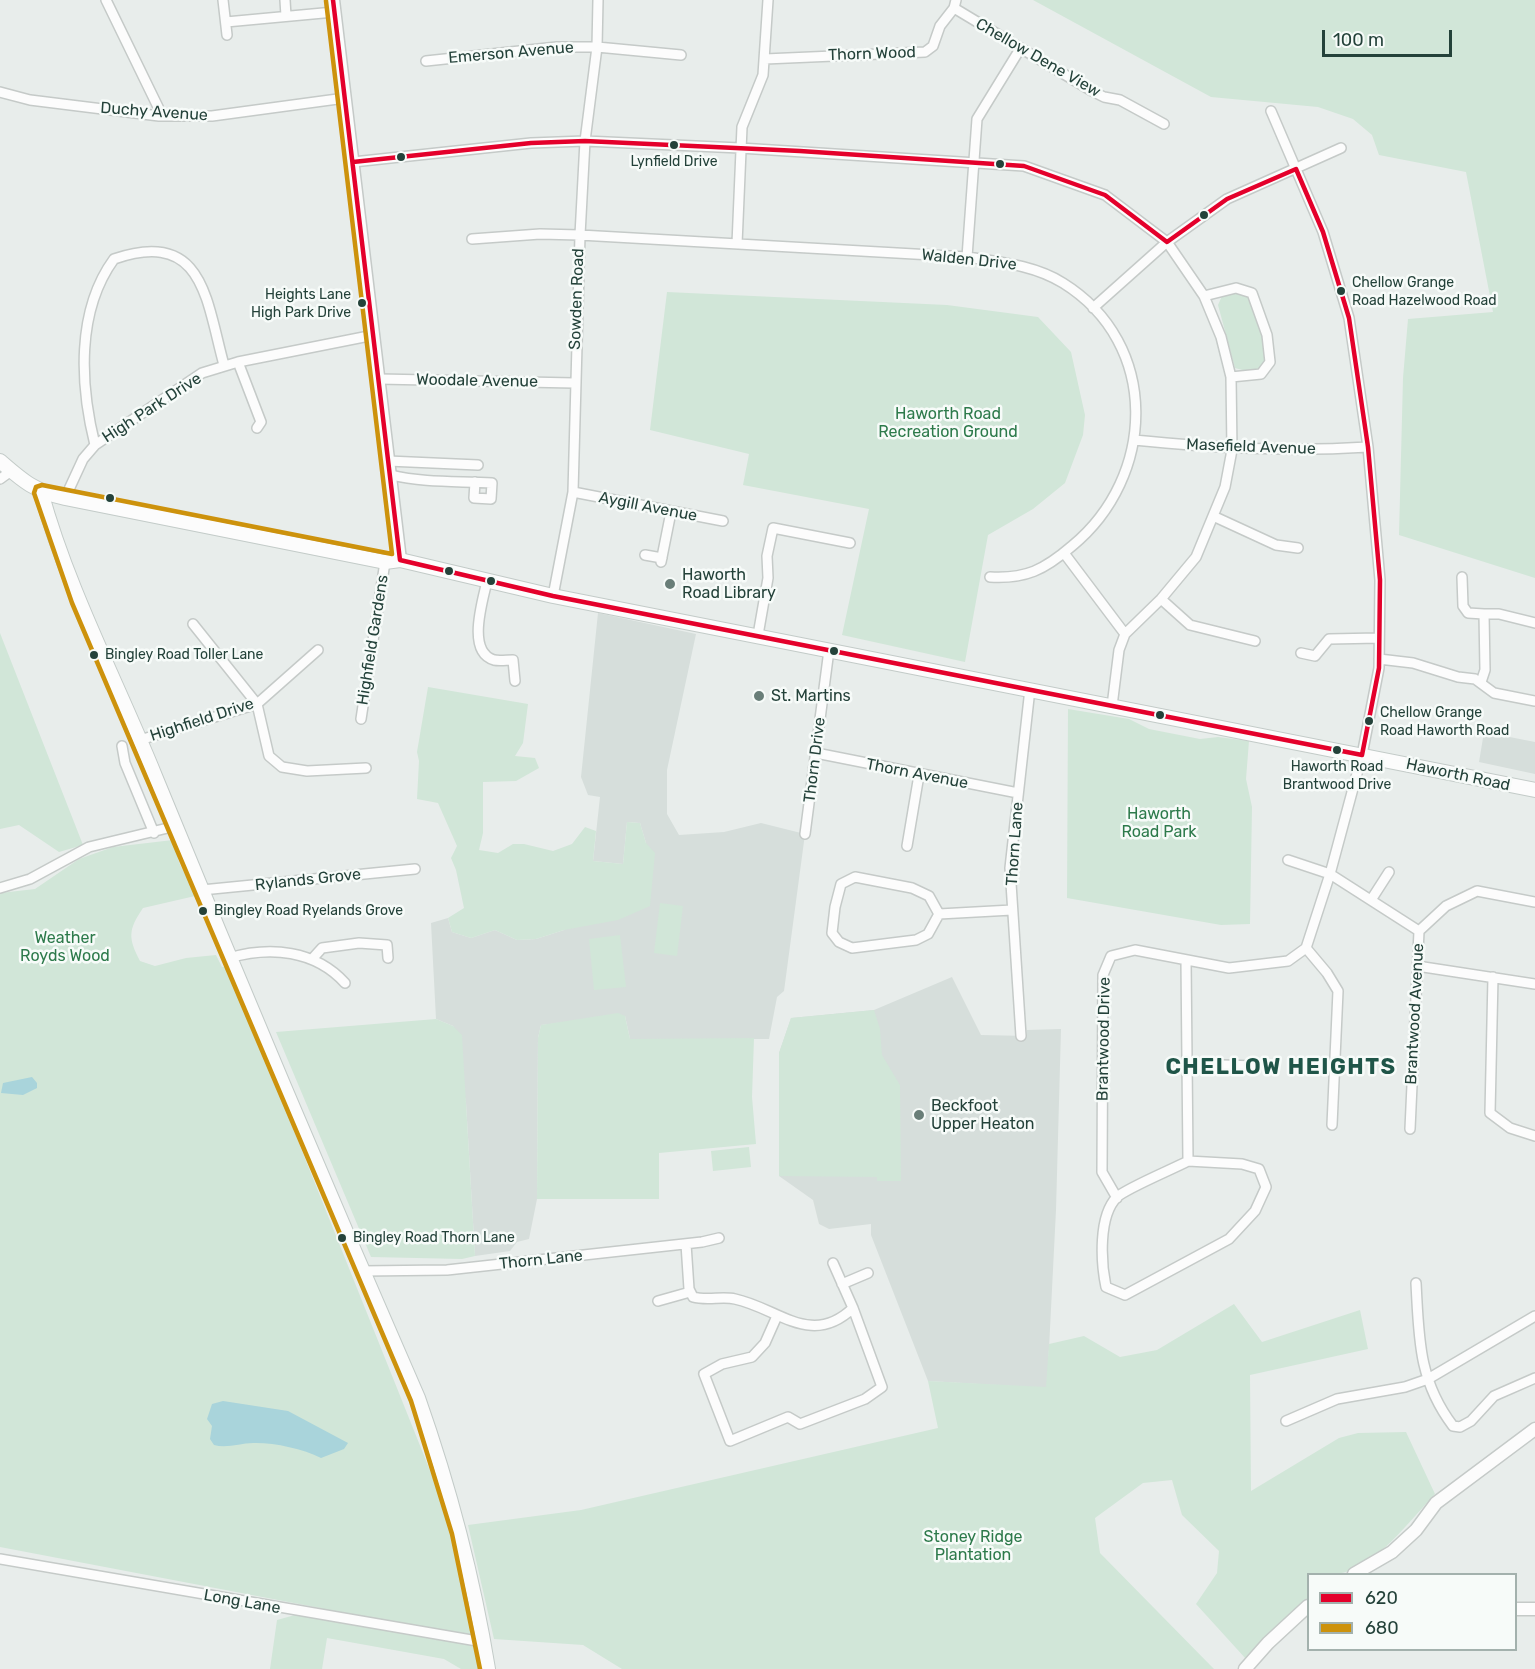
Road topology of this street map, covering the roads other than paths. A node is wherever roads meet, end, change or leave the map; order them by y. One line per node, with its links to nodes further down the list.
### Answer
1 (106, 0): 19 (street)
2 (223, 0): 9 (street)
3 (285, 0): 8 (street)
4 (598, 0): 11 (street, Sowden Road)
5 (768, 1): 14 (street)
6 (955, 4): 12 (street, Chellow Dene View); 14 (street, Thorn Wood)
7 (333, 6): 8 (street); 17 (street)
8 (286, 16): 9 (street)
9 (226, 22): 10 (street)
10 (227, 35)
11 (597, 47): 13 (street, Emerson Avenue); 15 (street, Emerson Avenue); 21 (street, Sowden Road)
12 (1020, 48): 20 (street, Chellow Dene View); 25 (street)
13 (681, 55)
14 (765, 59): 22 (street)
15 (426, 61)
16 (0, 92): 19 (street, Duchy Avenue)
17 (345, 98): 19 (street, Duchy Avenue); 24 (street)
18 (1271, 111): 26 (street)
19 (159, 116)
20 (1164, 124)
21 (585, 141): 22 (street); 24 (street); 27 (street, Sowden Road)
22 (740, 148): 25 (street); 30 (street)
23 (1341, 148): 26 (street)
24 (353, 162): 34 (street)
25 (973, 162): 29 (street); 31 (street)
26 (1296, 169): 29 (street); 43 (street)
27 (580, 235): 28 (street, Walden Drive); 30 (street, Walden Drive); 39 (street, Sowden Road)
28 (472, 239)
29 (1167, 242): 32 (street); 33 (street)
30 (737, 244): 31 (street, Walden Drive)
31 (967, 257): 33 (street, Walden Drive)
32 (1204, 296): 37 (street); 37 (street)
33 (1093, 308): 41 (street, Walden Drive)
34 (374, 335): 35 (street, High Park Drive); 38 (street)
35 (238, 362): 36 (street, High Park Drive); 40 (street)
36 (224, 365): 42 (street, High Park Drive); 42 (street)
37 (1231, 377): 44 (street)
38 (379, 379): 39 (street, Woodale Avenue); 46 (street)
39 (574, 383): 52 (street, Sowden Road)
40 (257, 428)
41 (1134, 440): 44 (street, Masefield Avenue); 59 (street, Walden Drive)
42 (95, 445): 53 (street, High Park Drive)
43 (1368, 447): 44 (street, Masefield Avenue); 73 (street)
44 (1232, 450): 55 (street)
45 (0, 461): 48 (main road)
46 (388, 461): 47 (street); 49 (street)
47 (478, 465)
48 (6, 475): 51 (main road)
49 (391, 475): 50 (street); 61 (street)
50 (475, 482)
51 (41, 492): 53 (main road, Haworth Road); 86 (main road)
52 (573, 492): 54 (street, Aygill Avenue); 66 (street, Sowden Road)
53 (65, 498): 62 (main road, Haworth Road)
54 (671, 512): 56 (street, Aygill Avenue); 60 (street)
55 (1213, 516): 58 (street); 67 (street)
56 (723, 521)
57 (850, 543): 72 (street)
58 (1298, 548)
59 (1064, 553): 63 (street, Walden Drive); 71 (street)
60 (645, 555)
61 (400, 560): 62 (main road, Haworth Road); 65 (main road, Haworth Road)
62 (385, 562): 85 (street, Highfield Gardens)
63 (990, 577)
64 (1462, 577): 68 (street)
65 (487, 580): 66 (main road, Haworth Road); 79 (street)
66 (553, 596): 72 (main road, Haworth Road)
67 (1161, 599): 71 (street); 74 (street)
68 (1484, 614): 69 (street); 80 (street)
69 (1535, 623)
70 (193, 624): 83 (street)
71 (1125, 634): 84 (street)
72 (758, 635): 75 (main road, Haworth Road)
73 (1379, 638): 77 (street); 78 (street)
74 (1255, 641)
75 (829, 650): 81 (main road, Haworth Road); 88 (street, Thorn Drive)
76 (318, 651): 83 (street, Highfield Drive)
77 (1301, 653)
78 (1379, 659): 80 (street); 89 (street)
79 (515, 681)
80 (1481, 682): 82 (street)
81 (1030, 689): 84 (main road, Haworth Road); 93 (street, Thorn Lane)
82 (1535, 701)
83 (257, 704): 86 (street, Highfield Drive); 90 (street)
84 (1112, 706): 89 (main road, Haworth Road)
85 (360, 718)
86 (140, 740): 94 (main road)
87 (122, 746): 95 (street)
88 (816, 753): 91 (street, Thorn Avenue); 96 (street, Thorn Drive)
89 (1362, 755): 92 (main road, Haworth Road); 101 (street)
90 (366, 768)
91 (919, 775): 93 (street, Thorn Avenue); 97 (street)
92 (1535, 790)
93 (1018, 793): 106 (street, Thorn Lane)
94 (176, 826): 95 (street); 103 (main road)
95 (154, 833): 102 (street)
96 (805, 834)
97 (907, 846)
98 (1288, 860): 101 (street, Brantwood Avenue)
99 (415, 869): 103 (street, Rylands Grove)
100 (1389, 872): 104 (street)
101 (1330, 874): 104 (street, Brantwood Avenue); 109 (street)
102 (0, 888)
103 (202, 890): 110 (main road)
104 (1371, 900): 108 (street, Brantwood Avenue)
105 (1535, 902): 108 (street)
106 (1012, 910): 107 (street); 118 (street, Thorn Lane)
107 (939, 914): 107 (street)
108 (1419, 931): 114 (street, Brantwood Avenue)
109 (1306, 948): 113 (street, Brantwood Drive); 121 (street)
110 (229, 958): 111 (street); 129 (main road)
111 (313, 958): 112 (street); 116 (street)
112 (388, 958)
113 (1186, 960): 119 (street); 125 (street, Brantwood Drive)
114 (1417, 966): 115 (street); 122 (street, Brantwood Avenue)
115 (1493, 977): 117 (street); 123 (street)
116 (345, 983)
117 (1535, 984)
118 (1021, 1036)
119 (1186, 1064): 120 (street); 124 (street)
120 (1257, 1066)
121 (1332, 1125)
122 (1410, 1130)
123 (1535, 1136)
124 (1188, 1161): 125 (street); 125 (street)
125 (1117, 1198)
126 (719, 1238): 127 (street, Thorn Lane)
127 (686, 1244): 129 (street, Thorn Lane); 133 (street)
128 (833, 1263): 132 (street)
129 (363, 1271): 147 (main road)
130 (868, 1273): 132 (street)
131 (1416, 1283): 139 (street)
132 (842, 1284): 135 (street)
133 (690, 1292): 134 (street); 136 (street)
134 (658, 1301)
135 (852, 1308): 136 (street); 136 (street)
136 (777, 1316)
137 (1535, 1316): 139 (street)
138 (1535, 1378): 139 (street)
139 (1428, 1379): 140 (street)
140 (1286, 1421)
141 (1535, 1429): 143 (street)
142 (0, 1559): 147 (street, Long Lane)
143 (1370, 1571)
144 (1307, 1607): 149 (street)
145 (1517, 1609): 146 (street)
146 (1535, 1609)
147 (483, 1642): 148 (main road)
148 (488, 1669)
149 (1245, 1669)

